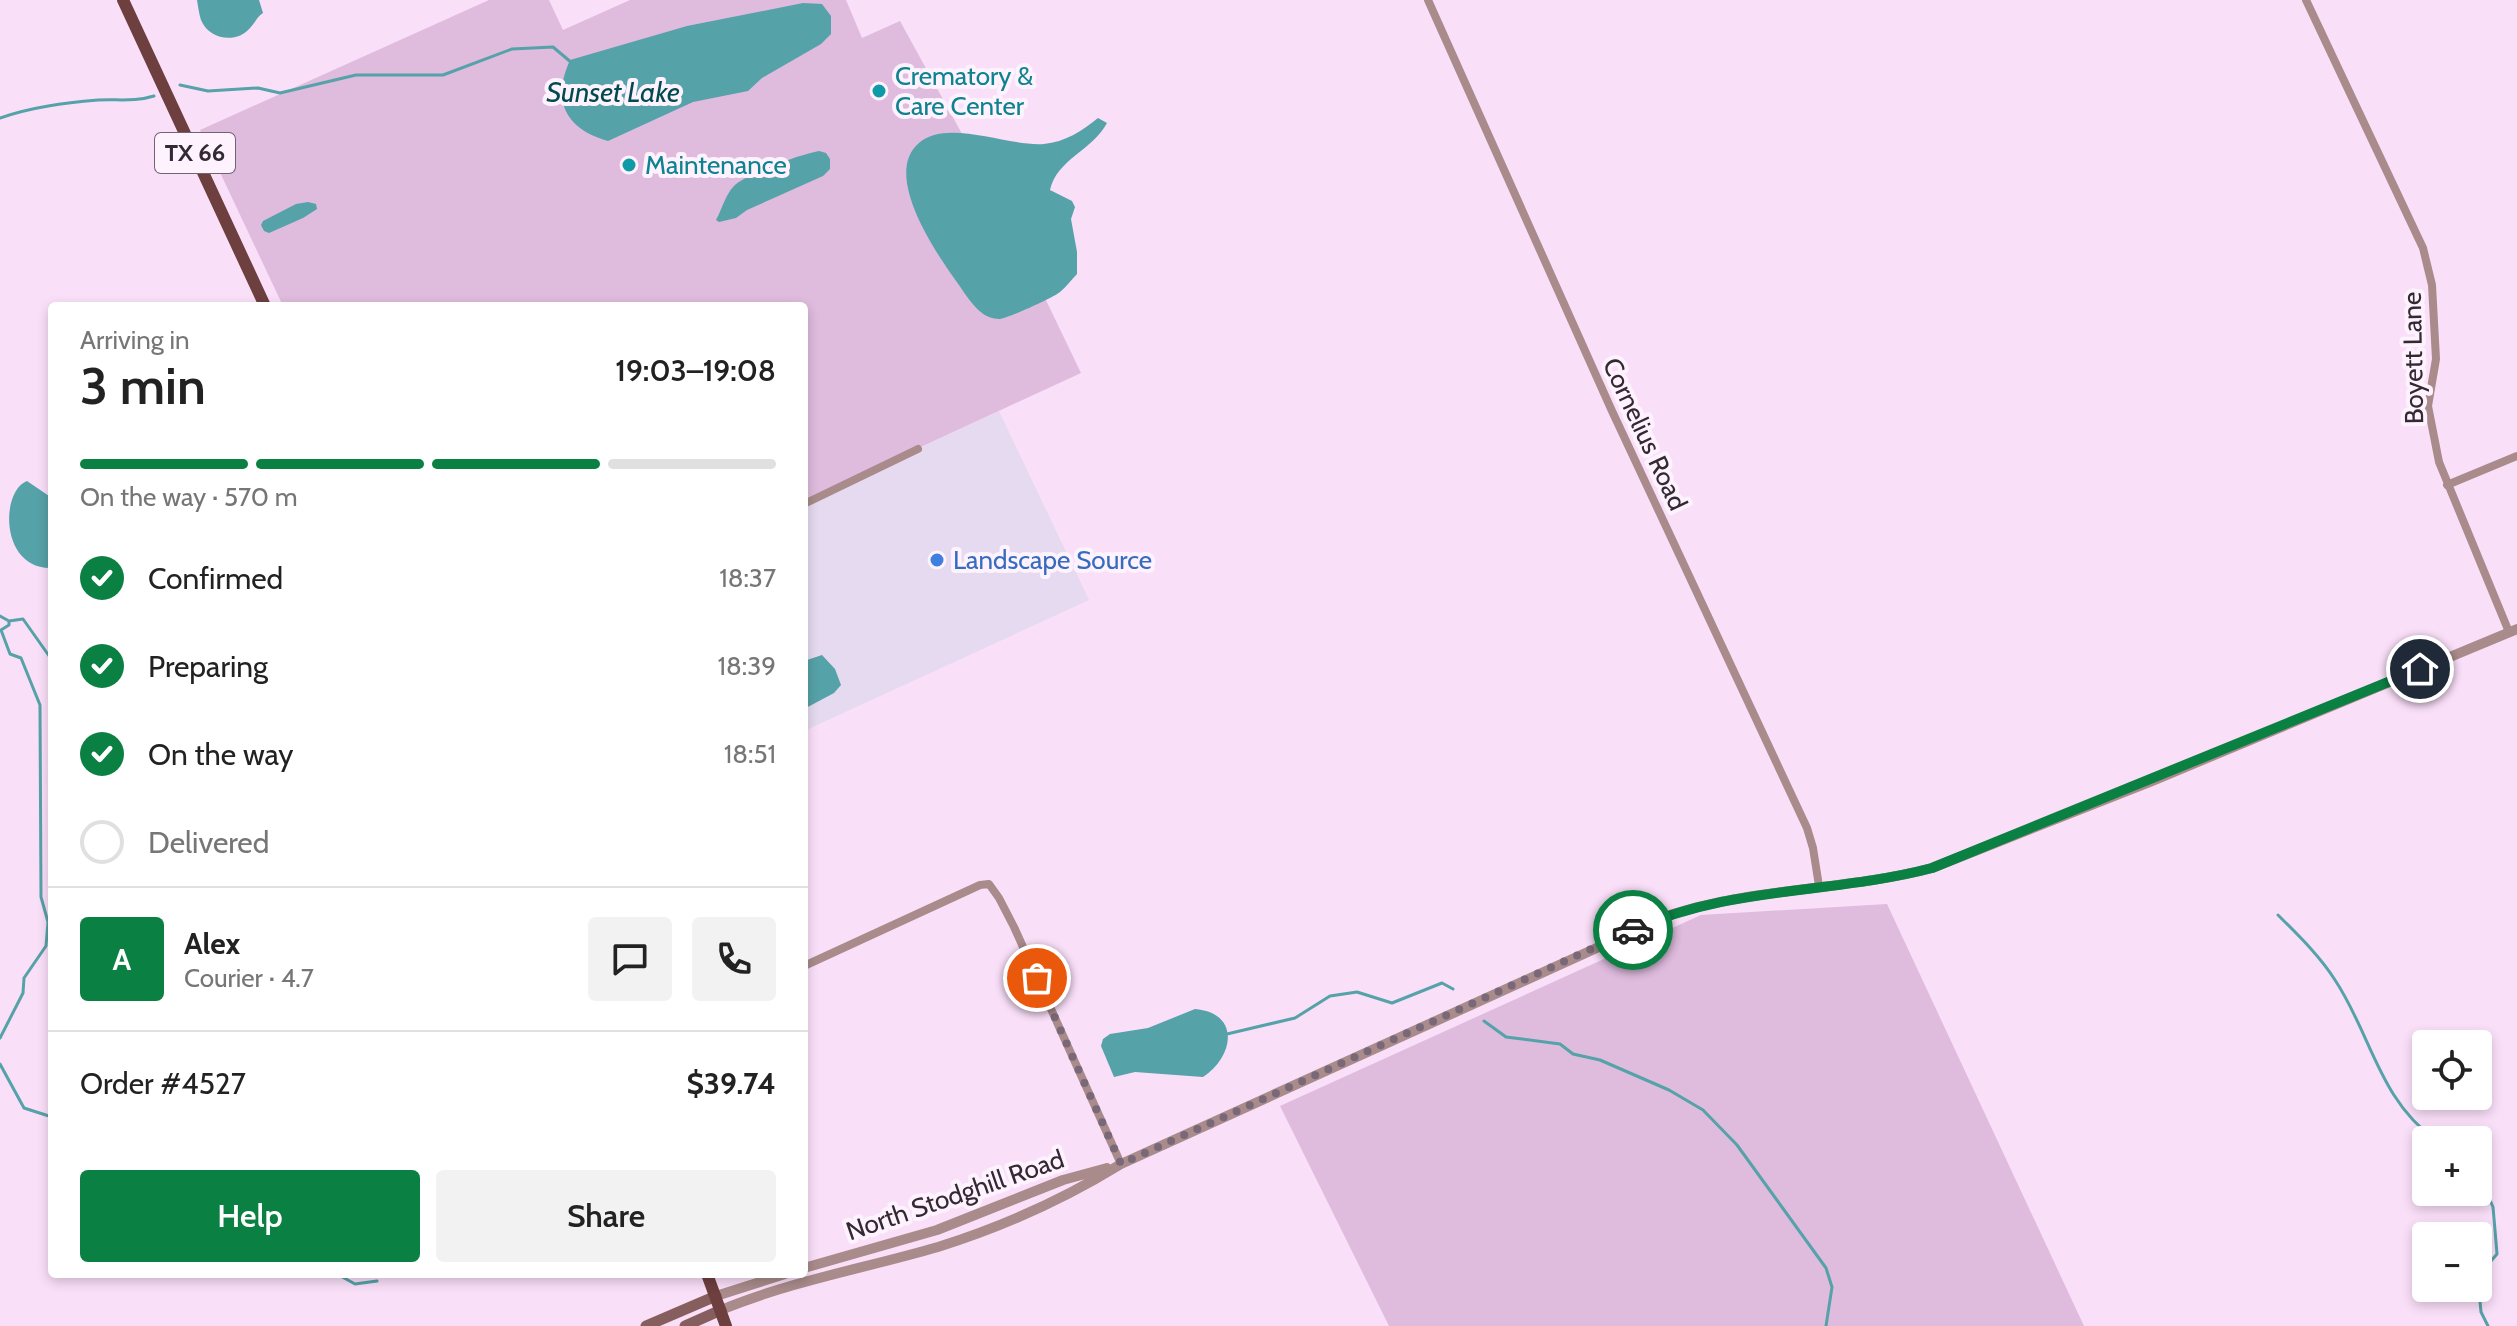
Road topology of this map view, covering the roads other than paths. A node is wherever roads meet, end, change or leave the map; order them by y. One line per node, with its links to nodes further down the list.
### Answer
1 (123, 0): 4 (main road, TX 66)
2 (1428, 0): 10 (street, Cornelius Road)
3 (2306, 0): 7 (street, Boyett Lane)
4 (263, 302)
5 (918, 449): 8 (street)
6 (2517, 456): 7 (street)
7 (2447, 485): 9 (street, Boyett Lane)
8 (808, 502)
9 (2513, 630): 10 (street, North Stodghill Road)
10 (1819, 886): 12 (street, North Stodghill Road)
11 (808, 964): 12 (street)
12 (1121, 1164): 13 (street, North Stodghill Road); 17 (street, North Stodghill Road)
13 (808, 1267)
14 (709, 1278): 16 (main road)
15 (772, 1278): 16 (street)
16 (716, 1296): 17 (main road); 18 (main road)
17 (721, 1310): 19 (main road, North Stodghill Road); 20 (main road)
18 (646, 1326)
19 (685, 1326)
20 (726, 1326)

